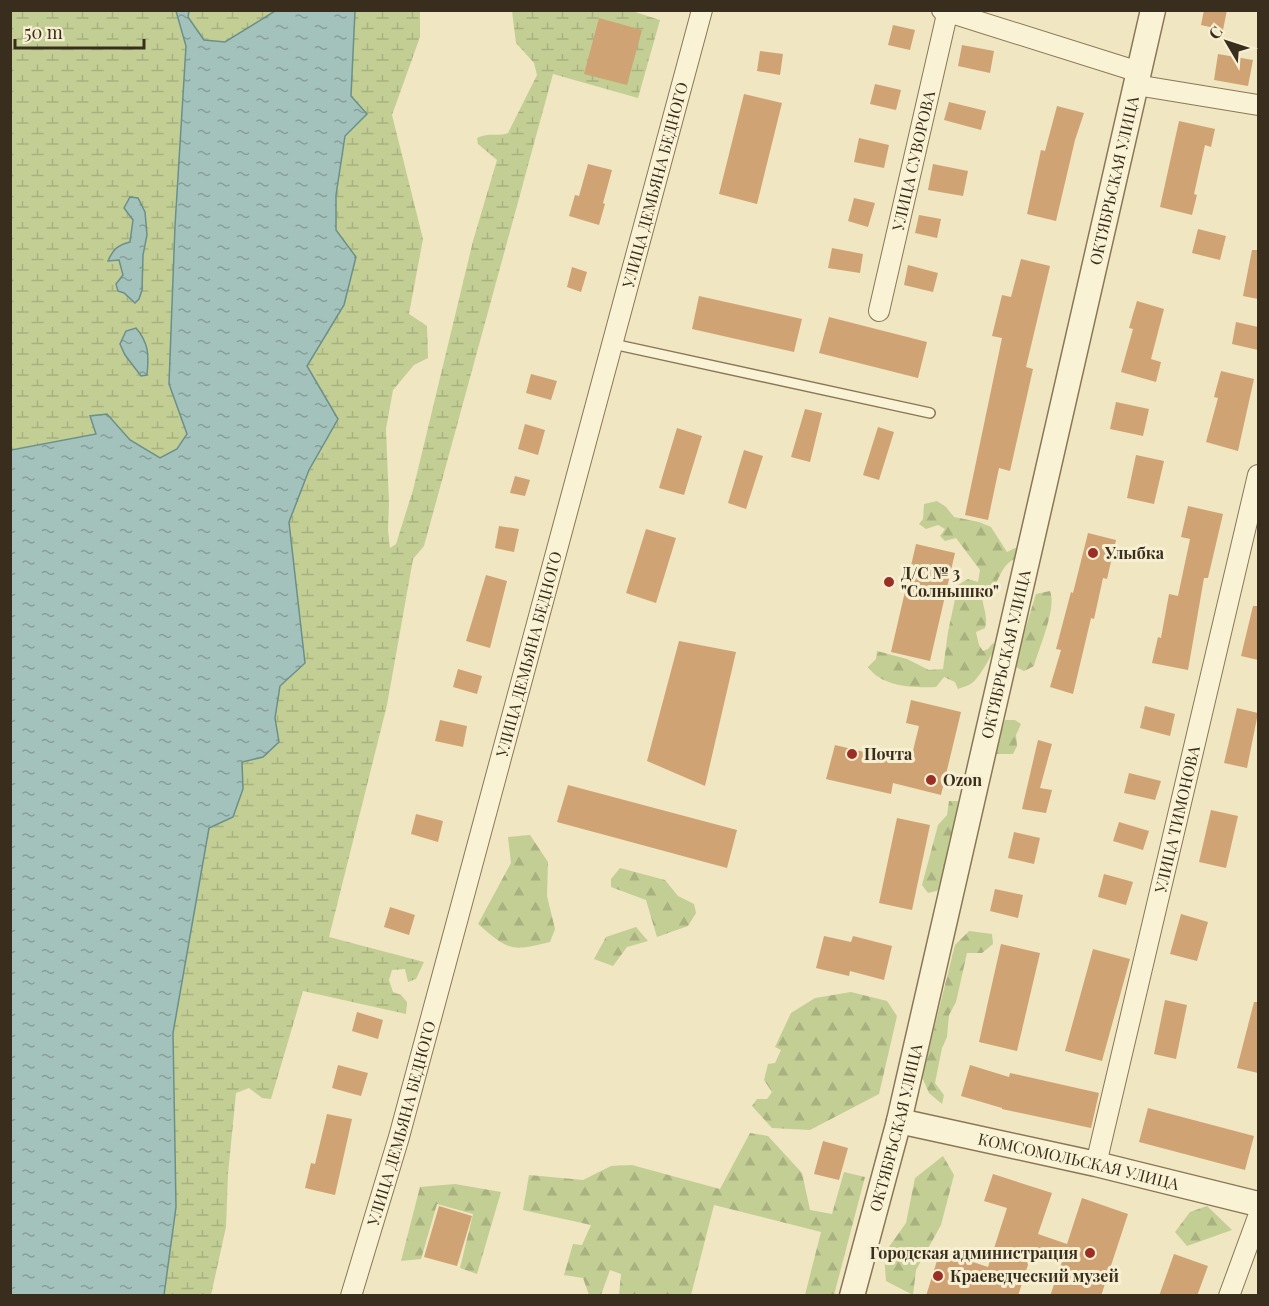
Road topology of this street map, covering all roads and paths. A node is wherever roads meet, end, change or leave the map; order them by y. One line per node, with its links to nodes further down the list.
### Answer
1 (702, 10): 7 (street, УЛИЦА ДЕМЬЯНА БЕДНОГО)
2 (1153, 10): 4 (street, ОКТЯБРЬСКАЯ УЛИЦА)
3 (946, 11): 4 (street); 6 (street, УЛИЦА СУВОРОВА)
4 (1137, 79): 5 (street); 10 (street, ОКТЯБРЬСКАЯ УЛИЦА)
5 (1258, 105)
6 (879, 311)
7 (613, 344): 8 (lane); 14 (street, УЛИЦА ДЕМЬЯНА БЕДНОГО)
8 (930, 413)
9 (1258, 475): 11 (street, УЛИЦА ТИМОНОВА)
10 (899, 1121): 11 (street, КОМСОМОЛЬСКАЯ УЛИЦА); 15 (street, ОКТЯБРЬСКАЯ УЛИЦА)
11 (1096, 1164): 12 (street, КОМСОМОЛЬСКАЯ УЛИЦА)
12 (1258, 1204)
13 (1258, 1217): 16 (street)
14 (351, 1296)
15 (852, 1296)
16 (1229, 1296)

